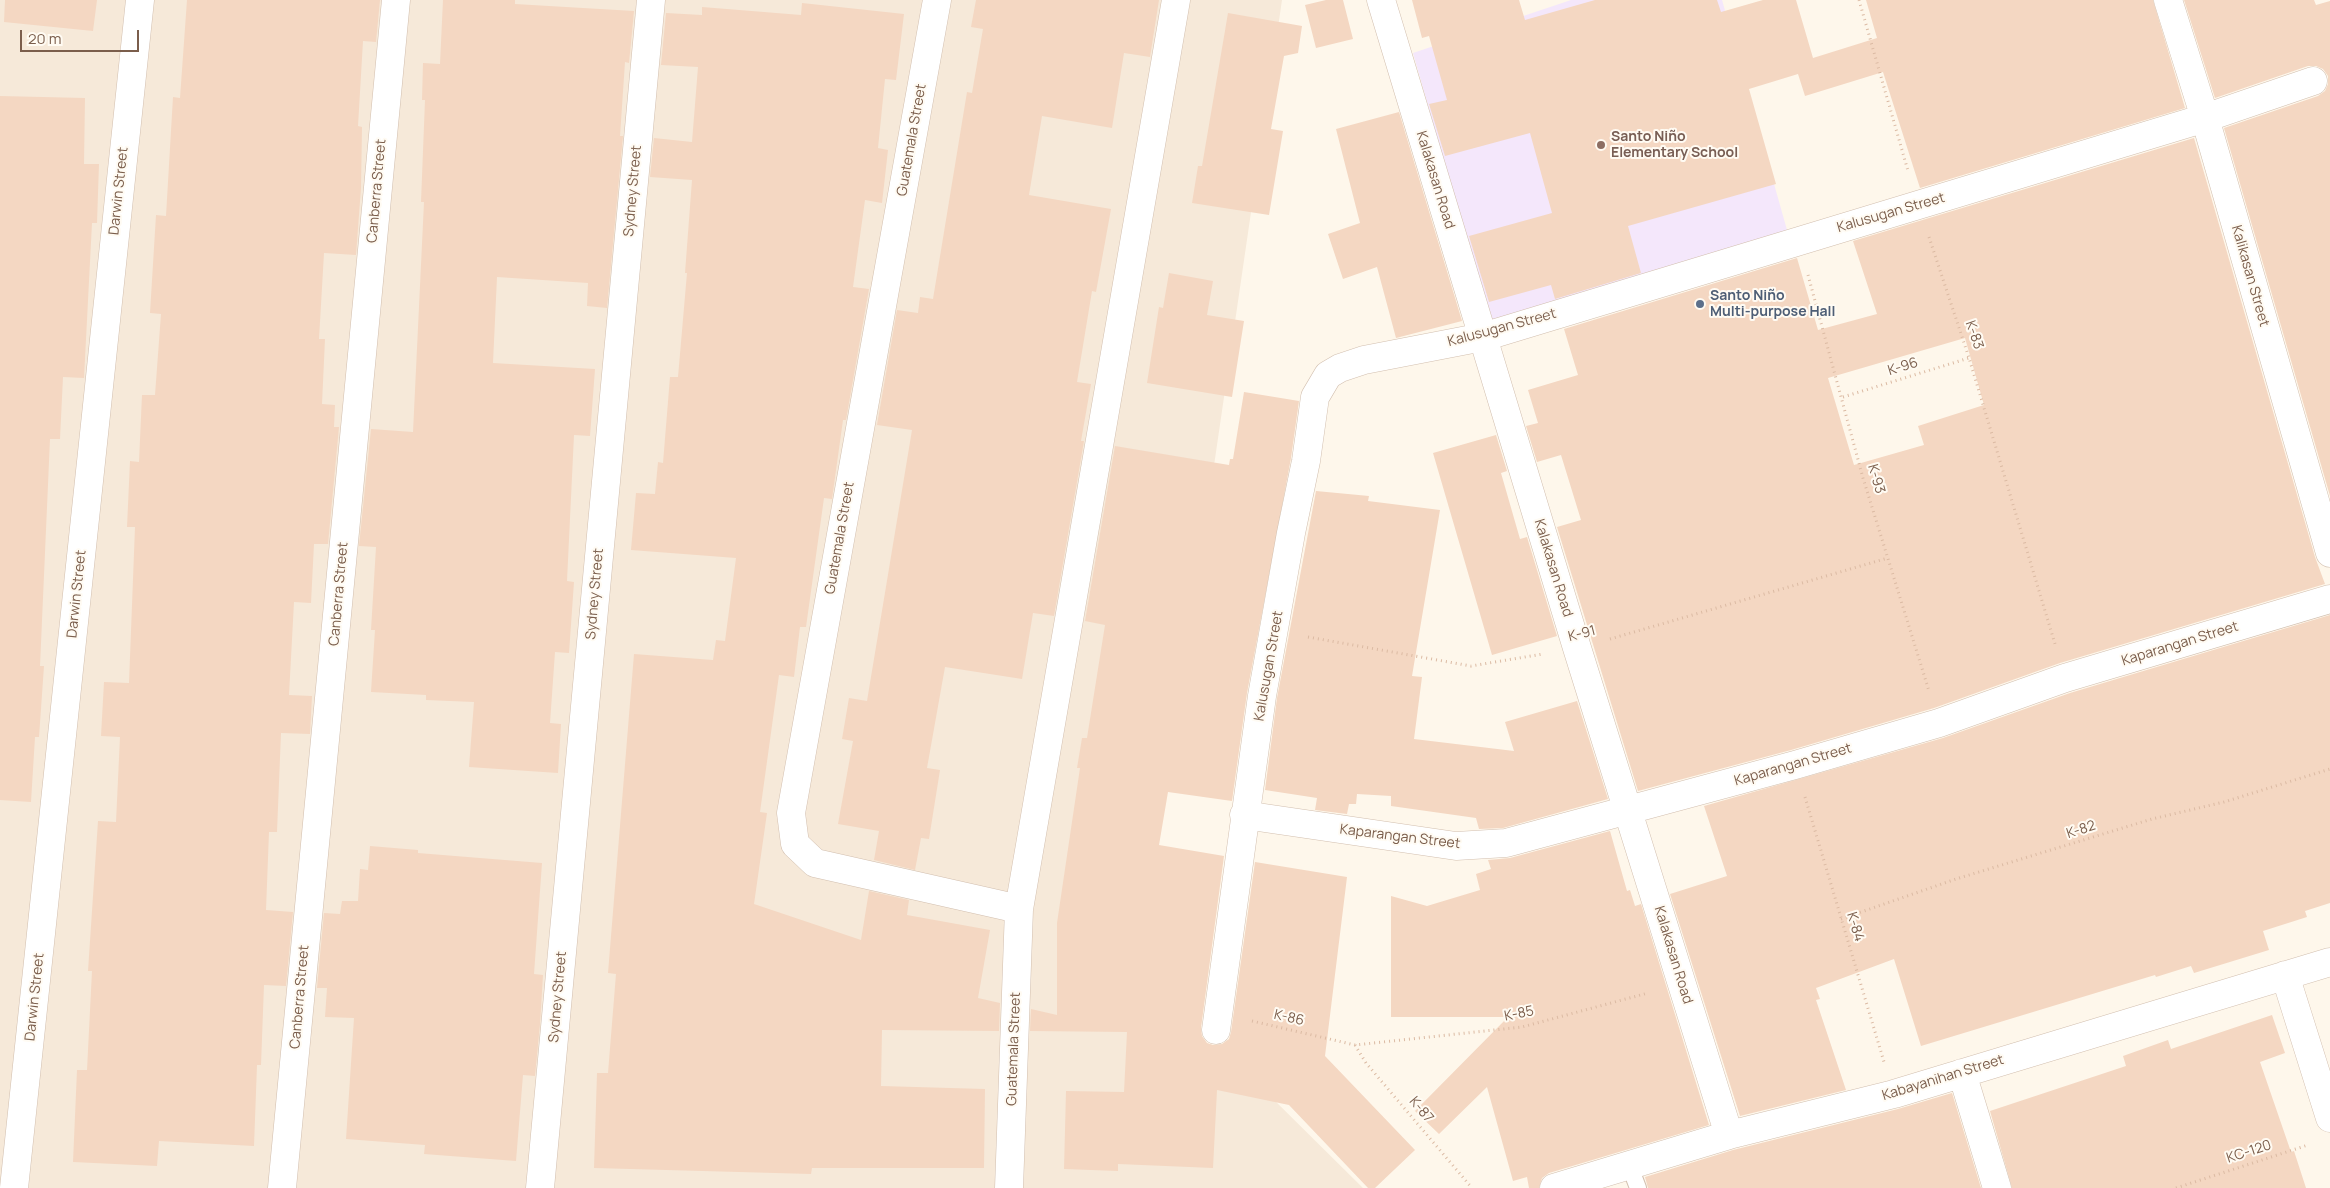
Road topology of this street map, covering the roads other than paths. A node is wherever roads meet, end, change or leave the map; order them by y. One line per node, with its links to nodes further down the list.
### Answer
1 (140, 0): 23 (street, Darwin Street)
2 (396, 0): 24 (street, Canberra Street)
3 (651, 0): 25 (street, Sydney Street)
4 (937, 0): 15 (street, Guatemala Street)
5 (1176, 0): 15 (street, Guatemala Street)
6 (1381, 0): 10 (street, Kalakasan Road)
7 (2168, 0): 9 (street, Kalikasan Street)
8 (2313, 81): 9 (street, Kalusugan Street)
9 (2205, 118): 10 (street, Kalusugan Street); 11 (street, Kalikasan Street)
10 (1483, 336): 13 (street, Kalakasan Road); 14 (street, Kalusugan Street)
11 (2330, 553)
12 (2330, 599): 13 (street, Kaparangan Street)
13 (1629, 811): 14 (street, Kaparangan Street); 21 (street, Kalakasan Road)
14 (1244, 815): 18 (street, Kalusugan Street)
15 (1019, 909): 26 (street, Guatemala Street)
16 (2330, 962): 17 (street, Kabayanihan Street)
17 (2284, 975): 19 (street, Kabayanihan Street); 20 (street)
18 (1217, 1021)
19 (1962, 1073): 21 (street, Kabayanihan Street); 28 (street)
20 (2330, 1118)
21 (1728, 1135): 22 (street, Kabayanihan Street)
22 (1634, 1176): 27 (street, Kabayanihan Street)
23 (14, 1188)
24 (282, 1188)
25 (540, 1188)
26 (1009, 1188)
27 (1554, 1188)
28 (1998, 1188)

